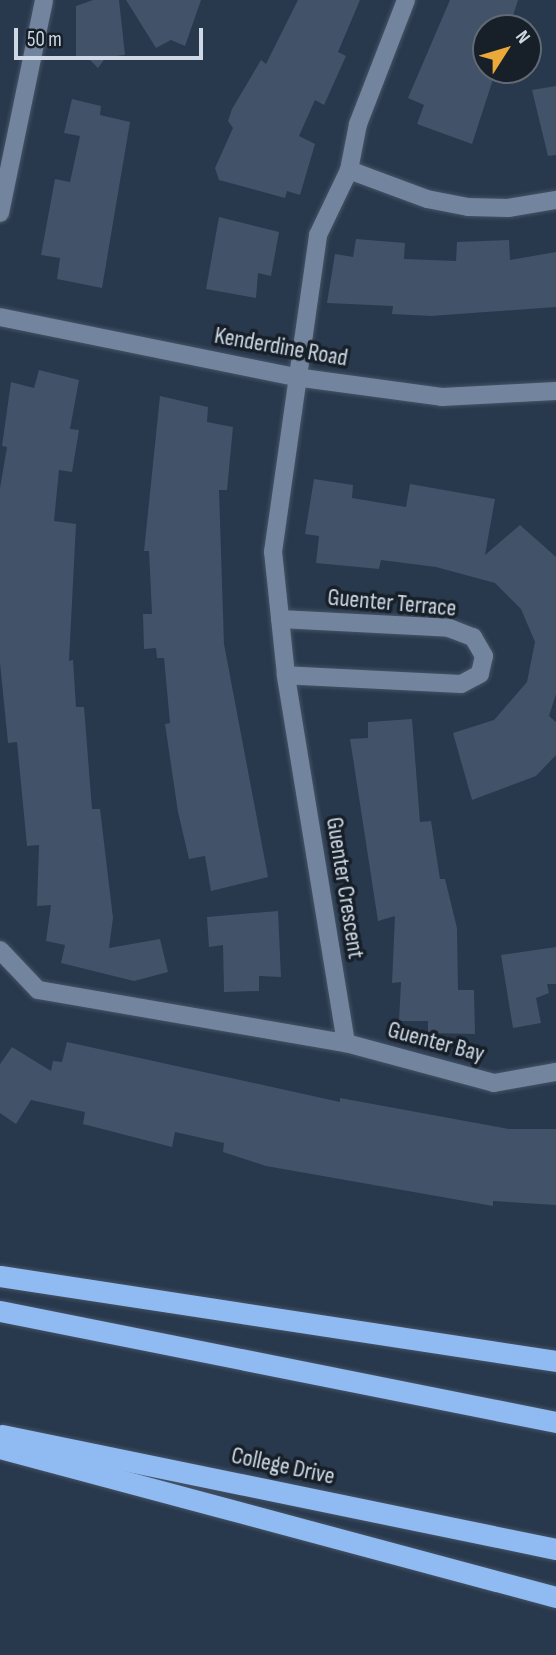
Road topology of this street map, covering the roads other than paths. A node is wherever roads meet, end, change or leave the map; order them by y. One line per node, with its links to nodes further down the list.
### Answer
1 (44, 0): 5 (street)
2 (405, 0): 3 (street, Guenter Crescent)
3 (349, 170): 4 (street); 7 (street, Guenter Crescent)
4 (556, 200)
5 (0, 213)
6 (0, 317): 7 (street, Kenderdine Road)
7 (295, 377): 8 (street, Kenderdine Road); 9 (street, Guenter Crescent)
8 (556, 391)
9 (280, 619): 10 (street, Guenter Crescent); 10 (street, Guenter Terrace)
10 (286, 675): 12 (street, Guenter Crescent)
11 (0, 950): 12 (street)
12 (346, 1043): 13 (street, Guenter Bay)
13 (556, 1072)
14 (0, 1276): 16 (highway)
15 (0, 1311): 17 (highway)
16 (556, 1361)
17 (556, 1422)
18 (0, 1435): 20 (highway, College Drive)
19 (0, 1448): 21 (highway)
20 (556, 1549)
21 (556, 1597)

